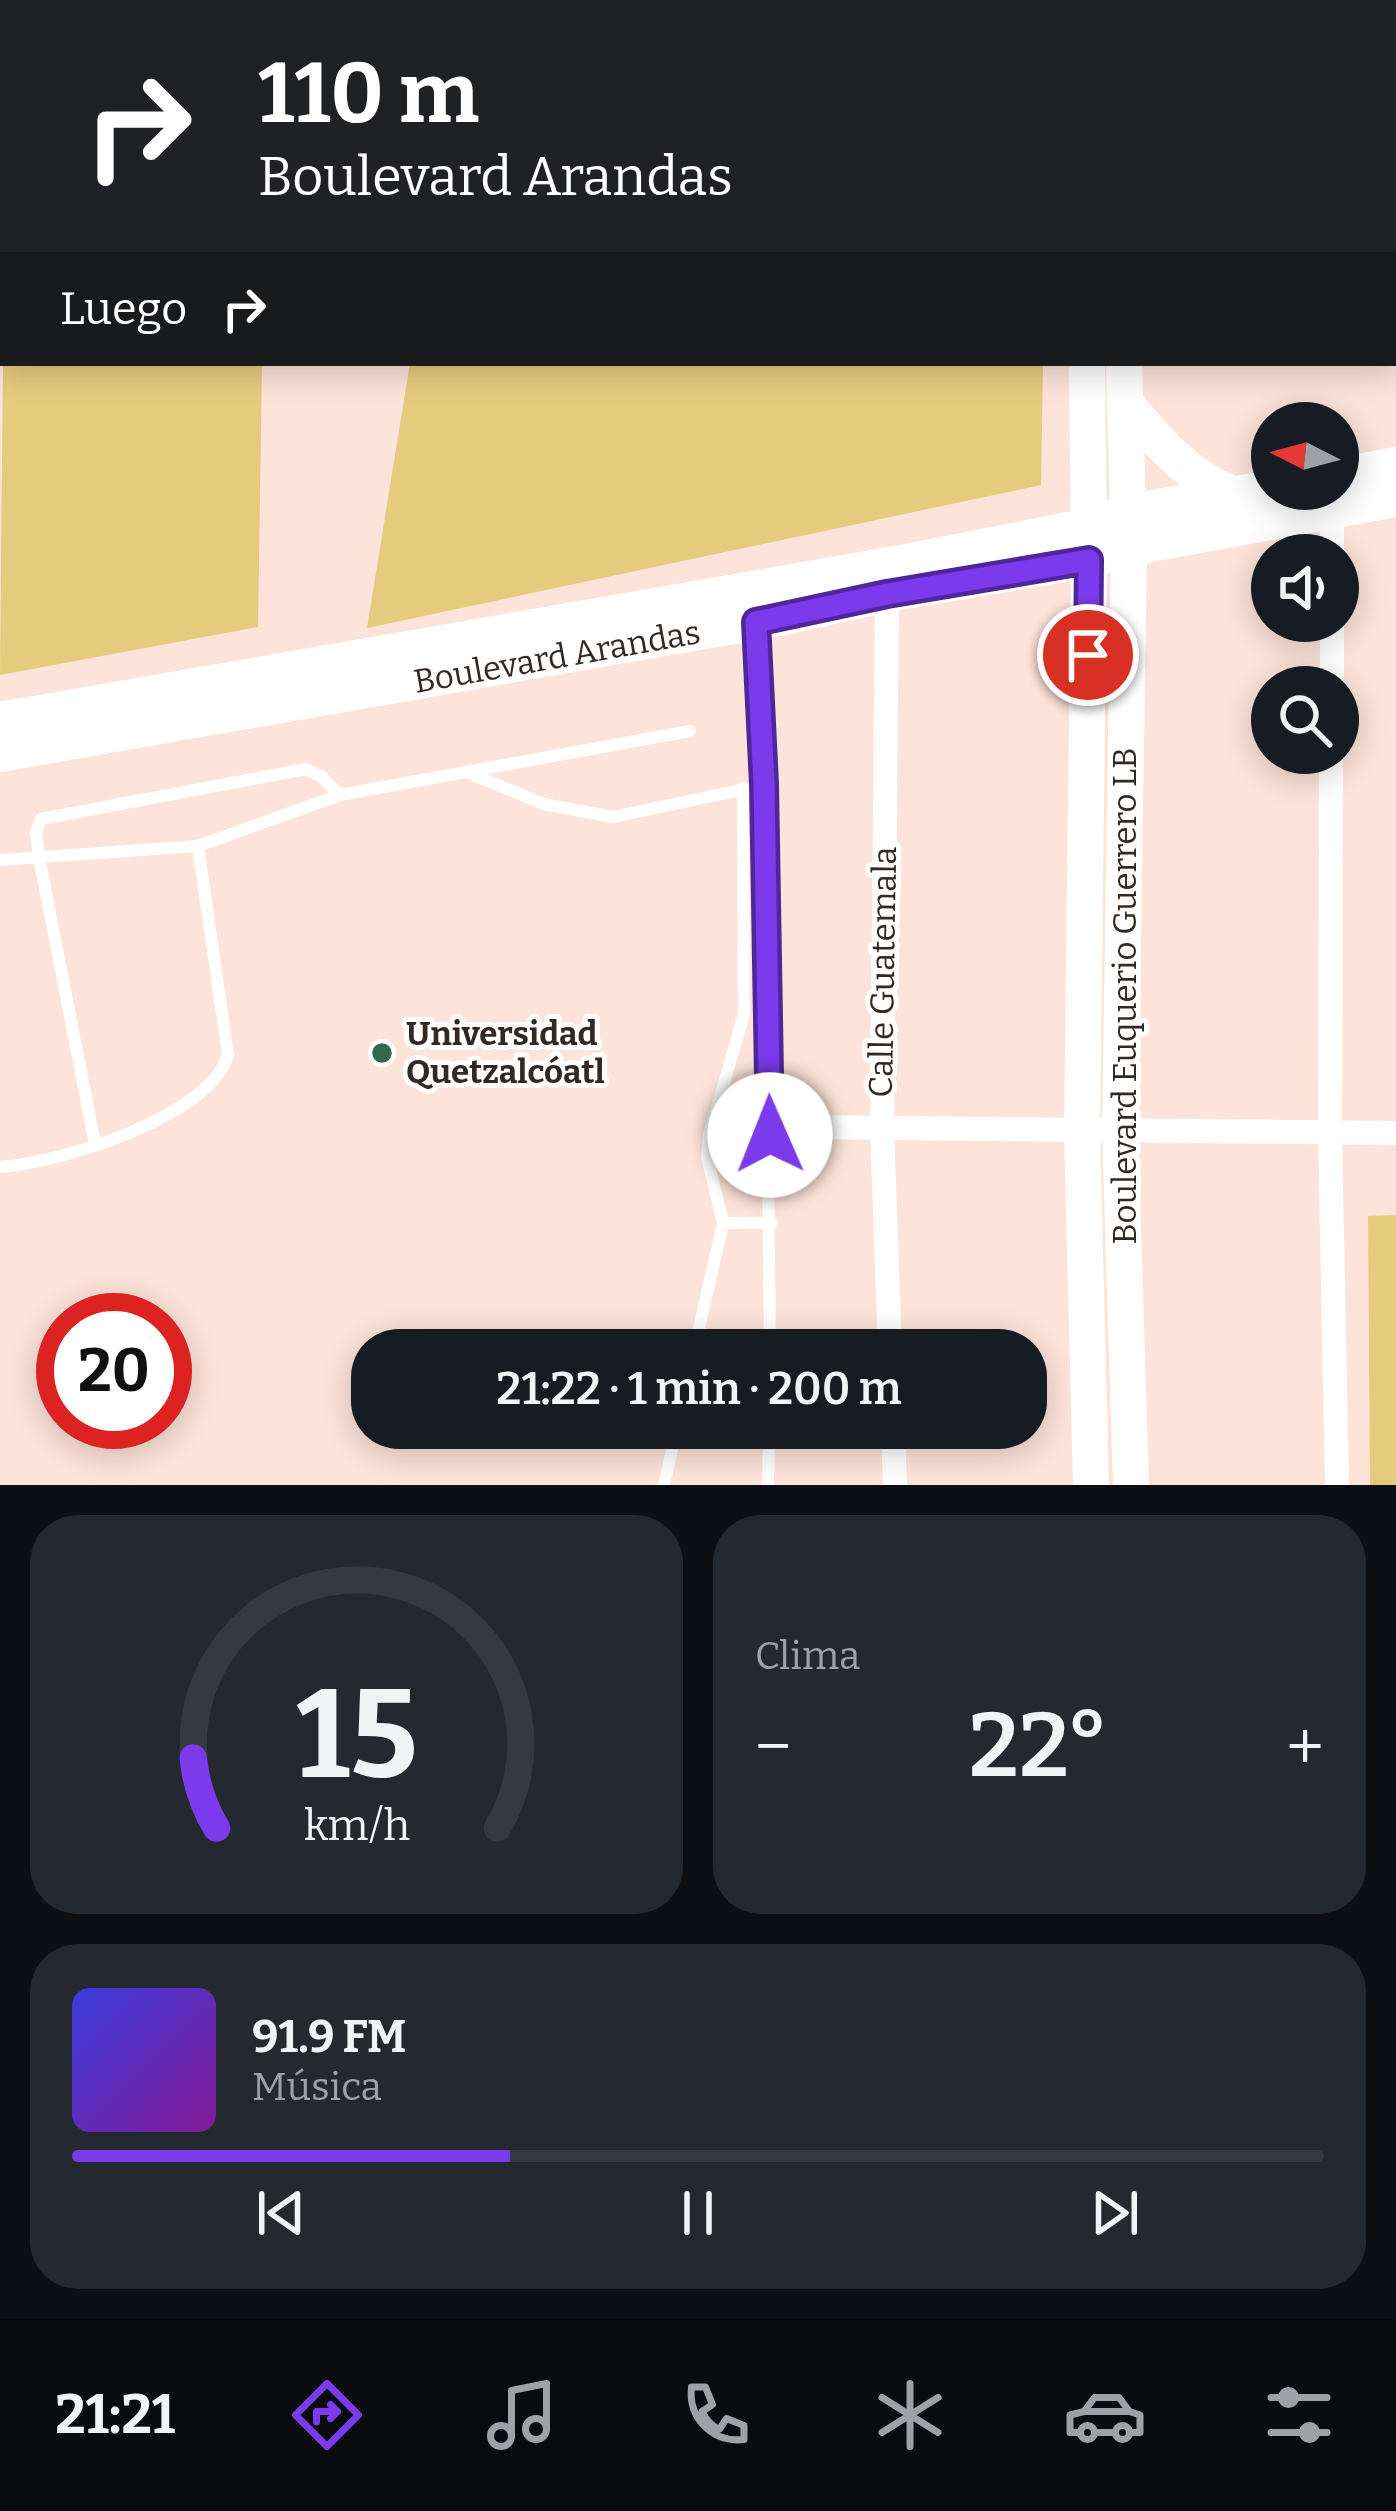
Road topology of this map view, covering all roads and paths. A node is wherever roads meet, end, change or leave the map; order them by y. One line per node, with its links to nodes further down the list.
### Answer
1 (1087, 366): 12 (main road, Boulevard Euquerio Guerrero LB)
2 (1124, 366): 3 (main road, Boulevard Euquerio Guerrero LB)
3 (1125, 402): 7 (main road); 11 (main road, Boulevard Euquerio Guerrero LB)
4 (1396, 465): 5 (main road, Boulevard Arandas)
5 (1359, 481)
6 (1251, 491): 7 (main road, Boulevard Arandas)
7 (1233, 494): 11 (main road, Boulevard Arandas)
8 (1359, 495): 9 (main road, Boulevard Arandas)
9 (1396, 499)
10 (1251, 507): 11 (main road, Boulevard Arandas)
11 (1129, 530): 12 (main road, Boulevard Arandas); 29 (main road, Boulevard Euquerio Guerrero LB)
12 (1089, 543): 13 (main road, Boulevard Arandas); 15 (main road, Boulevard Arandas); 28 (main road, Boulevard Euquerio Guerrero LB)
13 (887, 594): 14 (main road, Boulevard Arandas); 27 (street, Calle Guatemala)
14 (756, 622): 17 (main road, Boulevard Arandas); 20 (lane)
15 (0, 720)
16 (690, 731): 18 (lane)
17 (0, 754)
18 (465, 772): 21 (lane); 22 (lane)
19 (1331, 774): 31 (street)
20 (764, 784): 21 (lane); 35 (lane)
21 (742, 788): 34 (lane)
22 (340, 795): 23 (lane); 24 (lane)
23 (198, 846): 24 (lane); 32 (lane)
24 (39, 857): 25 (lane); 32 (lane)
25 (0, 860)
26 (802, 1127): 27 (street)
27 (882, 1128): 28 (street); 38 (street, Calle Guatemala)
28 (1082, 1131): 29 (street); 45 (main road, Boulevard Euquerio Guerrero LB)
29 (1120, 1132): 31 (street); 46 (main road, Boulevard Euquerio Guerrero LB)
30 (1396, 1133): 31 (street)
31 (1330, 1135): 47 (street)
32 (94, 1144): 33 (lane)
33 (0, 1167)
34 (723, 1223): 35 (lane); 36 (lane)
35 (772, 1223): 37 (lane)
36 (699, 1329)
37 (770, 1329)
38 (889, 1329)
39 (672, 1449): 42 (lane)
40 (769, 1449): 43 (lane)
41 (894, 1449): 44 (street)
42 (664, 1485)
43 (768, 1485)
44 (895, 1485)
45 (1091, 1485)
46 (1131, 1485)
47 (1336, 1485)

